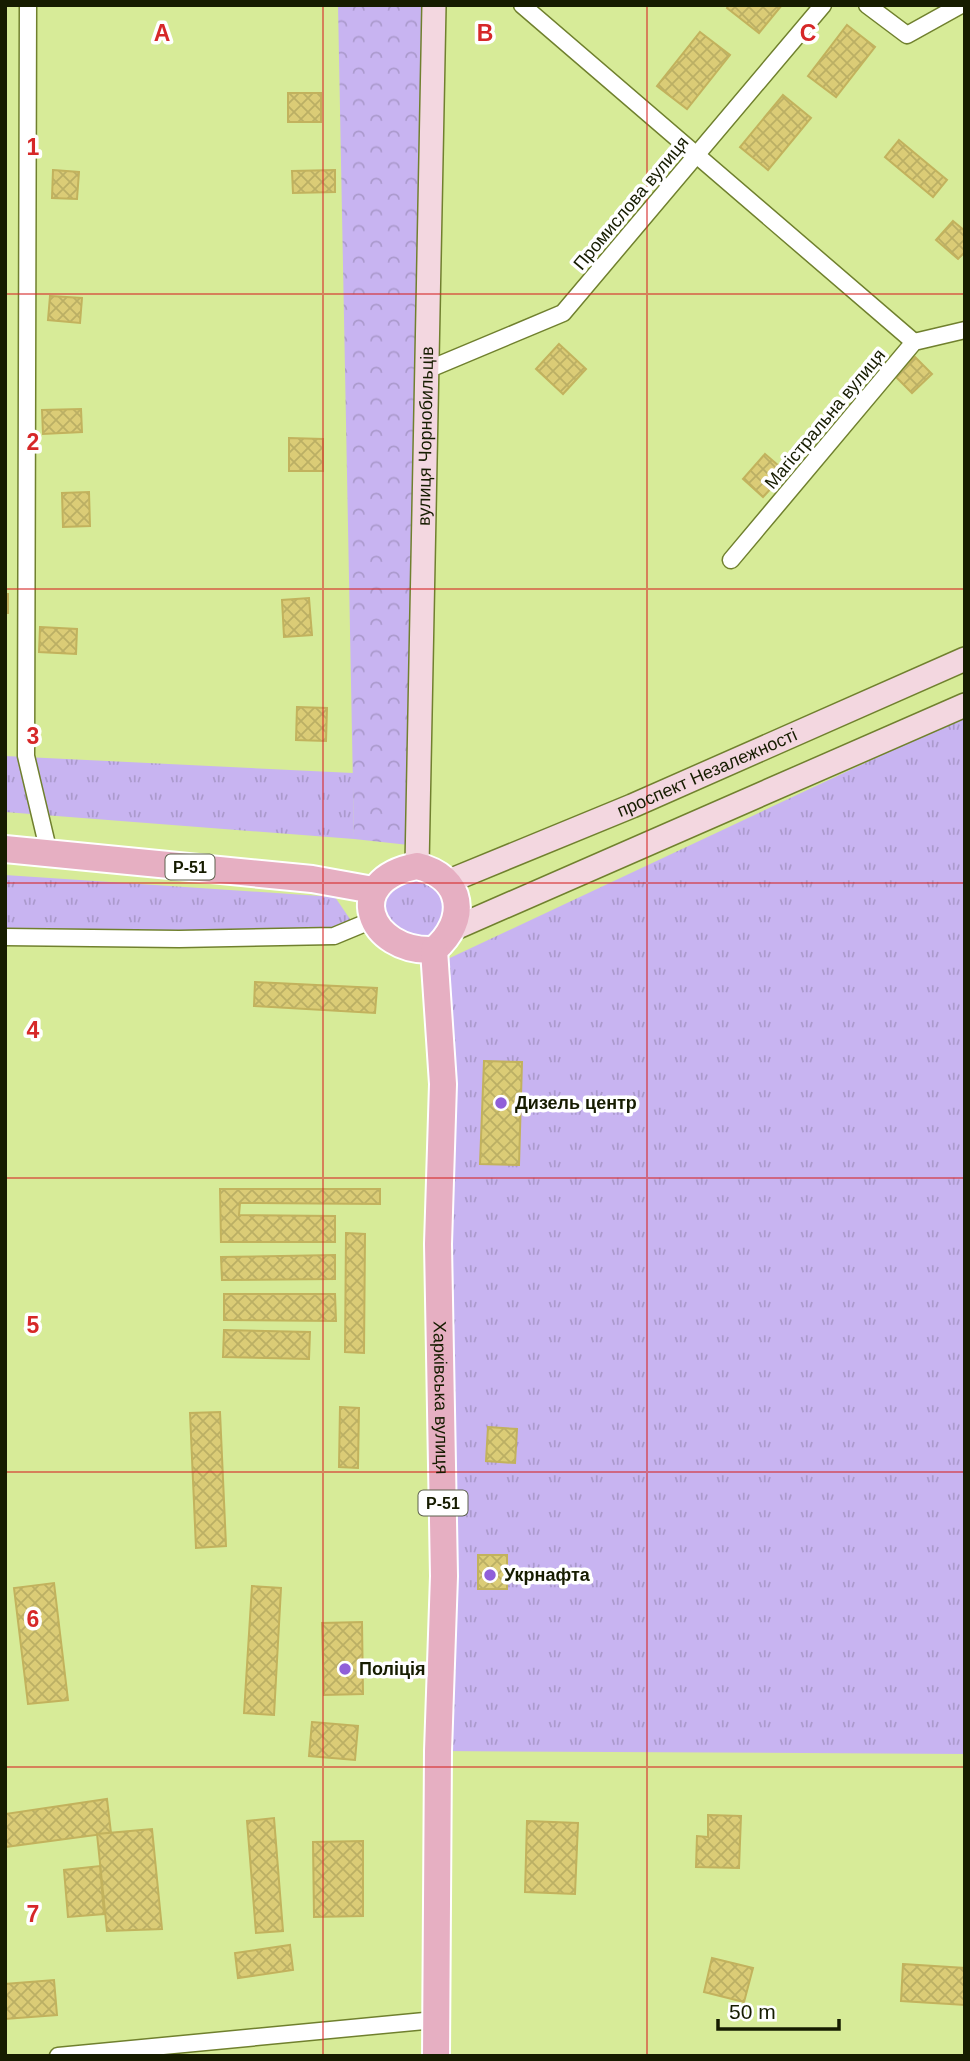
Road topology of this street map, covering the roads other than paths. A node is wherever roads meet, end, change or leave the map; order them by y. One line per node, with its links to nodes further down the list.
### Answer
1 (28, 5): 15 (street)
2 (435, 5): 10 (street, вулиця Чорнобильців)
3 (522, 5): 7 (street)
4 (823, 5): 7 (street, Промислова вулиця)
5 (867, 5): 6 (street)
6 (961, 5)
7 (697, 154): 9 (street); 10 (street, Промислова вулиця)
8 (965, 330): 9 (street)
9 (914, 342): 11 (street, Магістральна вулиця)
10 (427, 370): 16 (street, вулиця Чорнобильців)
11 (731, 560)
12 (965, 659): 17 (street, проспект Незалежності)
13 (965, 705): 20 (street)
14 (5, 849): 15 (main road, Р-51)
15 (49, 853): 18 (main road, Р-51)
16 (417, 866): 17 (main road); 18 (main road)
17 (447, 882): 20 (main road)
18 (373, 890): 19 (main road)
19 (375, 919): 21 (street); 22 (main road)
20 (453, 929): 22 (main road)
21 (5, 937)
22 (434, 950): 23 (main road, Харківська вулиця / Р-51)
23 (435, 2020): 24 (street); 25 (main road, Харківська вулиця / Р-51)
24 (58, 2056)
25 (436, 2056)

